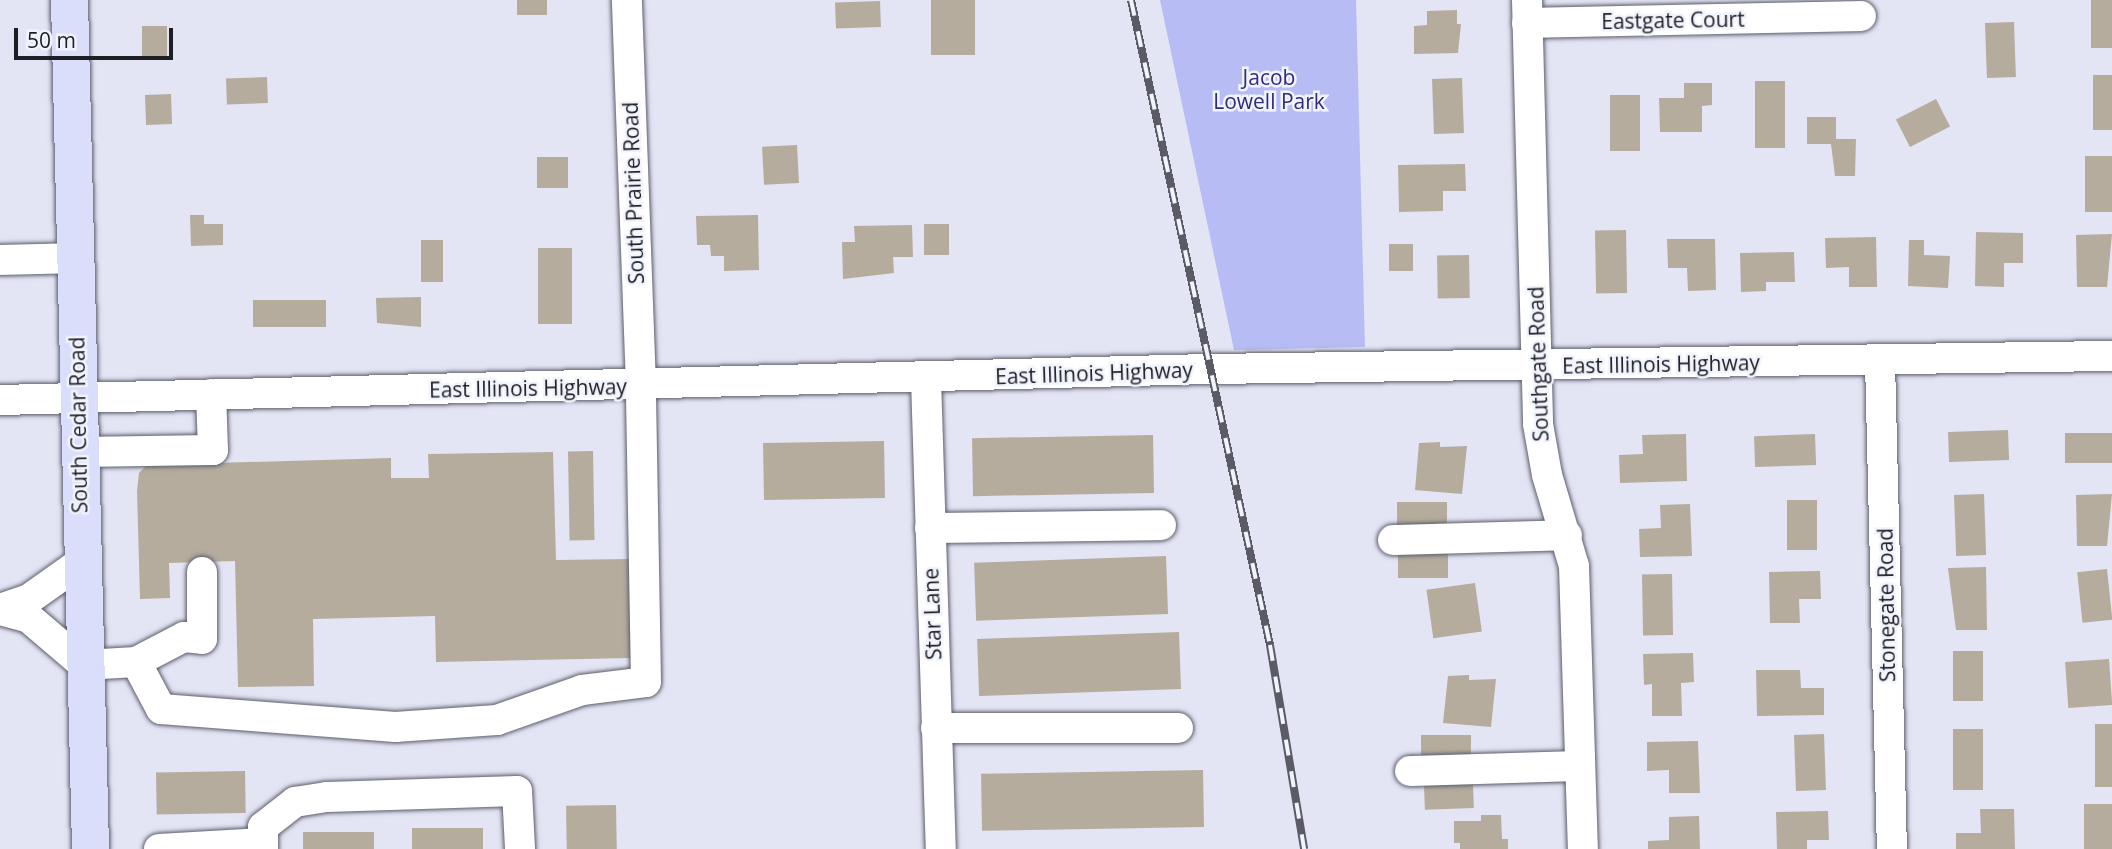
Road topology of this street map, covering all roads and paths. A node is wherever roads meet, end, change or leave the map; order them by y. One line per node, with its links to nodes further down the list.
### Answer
1 (69, 0): 5 (main road, South Cedar Road)
2 (627, 0): 11 (street, South Prairie Road)
3 (1527, 11): 4 (street, Eastgate Court); 9 (street, Southgate Road)
4 (1861, 16)
5 (75, 258): 6 (street); 13 (main road, South Cedar Road)
6 (0, 260)
7 (2112, 356): 8 (street, East Illinois Highway)
8 (1880, 361): 9 (street, East Illinois Highway); 35 (street, Stonegate Road)
9 (1536, 366): 10 (street, East Illinois Highway); 18 (street, Southgate Road)
10 (926, 379): 11 (street, East Illinois Highway); 17 (street, Star Lane)
11 (641, 386): 12 (street, East Illinois Highway); 23 (street, South Prairie Road)
12 (211, 394): 13 (street, East Illinois Highway); 15 (street)
13 (77, 398): 14 (street, East Illinois Highway); 15 (main road, South Cedar Road)
14 (0, 400)
15 (78, 452): 20 (main road, South Cedar Road)
16 (1161, 525): 17 (street)
17 (930, 528): 26 (street, Star Lane)
18 (1567, 536): 19 (street); 27 (street, Southgate Road)
19 (1393, 540)
20 (81, 562): 22 (street); 24 (main road, South Cedar Road)
21 (202, 572): 23 (street)
22 (0, 610): 24 (street)
23 (136, 662): 24 (street)
24 (84, 664): 30 (main road, South Cedar Road)
25 (1178, 727): 26 (street)
26 (936, 728): 33 (street, Star Lane)
27 (1580, 766): 28 (street); 34 (street, Southgate Road)
28 (1410, 771)
29 (263, 846): 31 (street); 32 (street)
30 (90, 849)
31 (159, 849)
32 (520, 849)
33 (941, 849)
34 (1583, 849)
35 (1892, 849)

